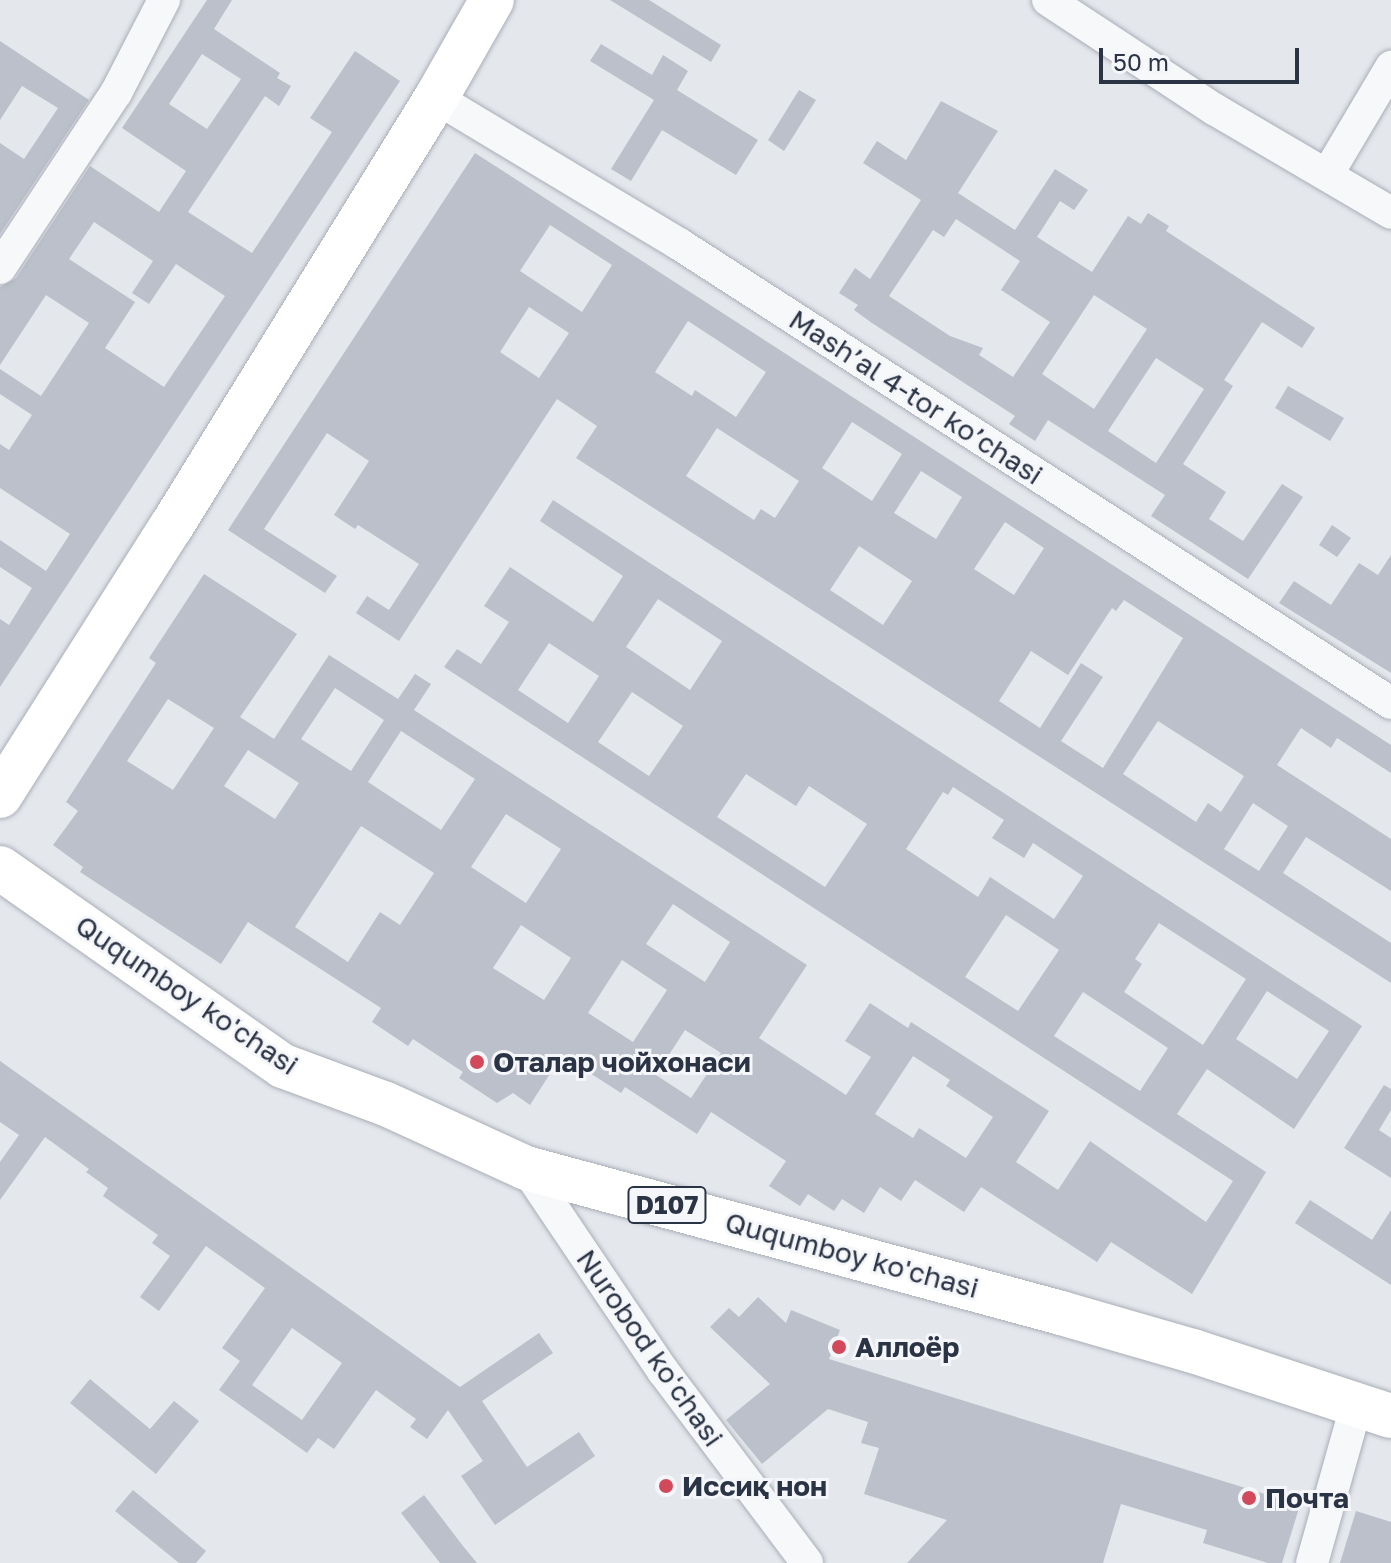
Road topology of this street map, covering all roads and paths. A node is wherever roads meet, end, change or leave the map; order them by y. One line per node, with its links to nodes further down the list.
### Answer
1 (164, 0): 8 (street)
2 (492, 0): 5 (main road)
3 (1048, 0): 6 (street)
4 (1391, 67): 6 (street)
5 (436, 98): 9 (street, Mashʼal 4-tor koʼchasi); 10 (main road)
6 (1327, 175): 7 (street)
7 (1391, 213)
8 (0, 268)
9 (1391, 703)
10 (0, 796)
11 (0, 868): 12 (main road, Ququmboy ko'chasi / D107)
12 (526, 1168): 13 (main road, Ququmboy ko'chasi / D107); 14 (street, Nurobod koʻchasi)
13 (1374, 1411): 15 (street)
14 (807, 1563)
15 (1312, 1563)

